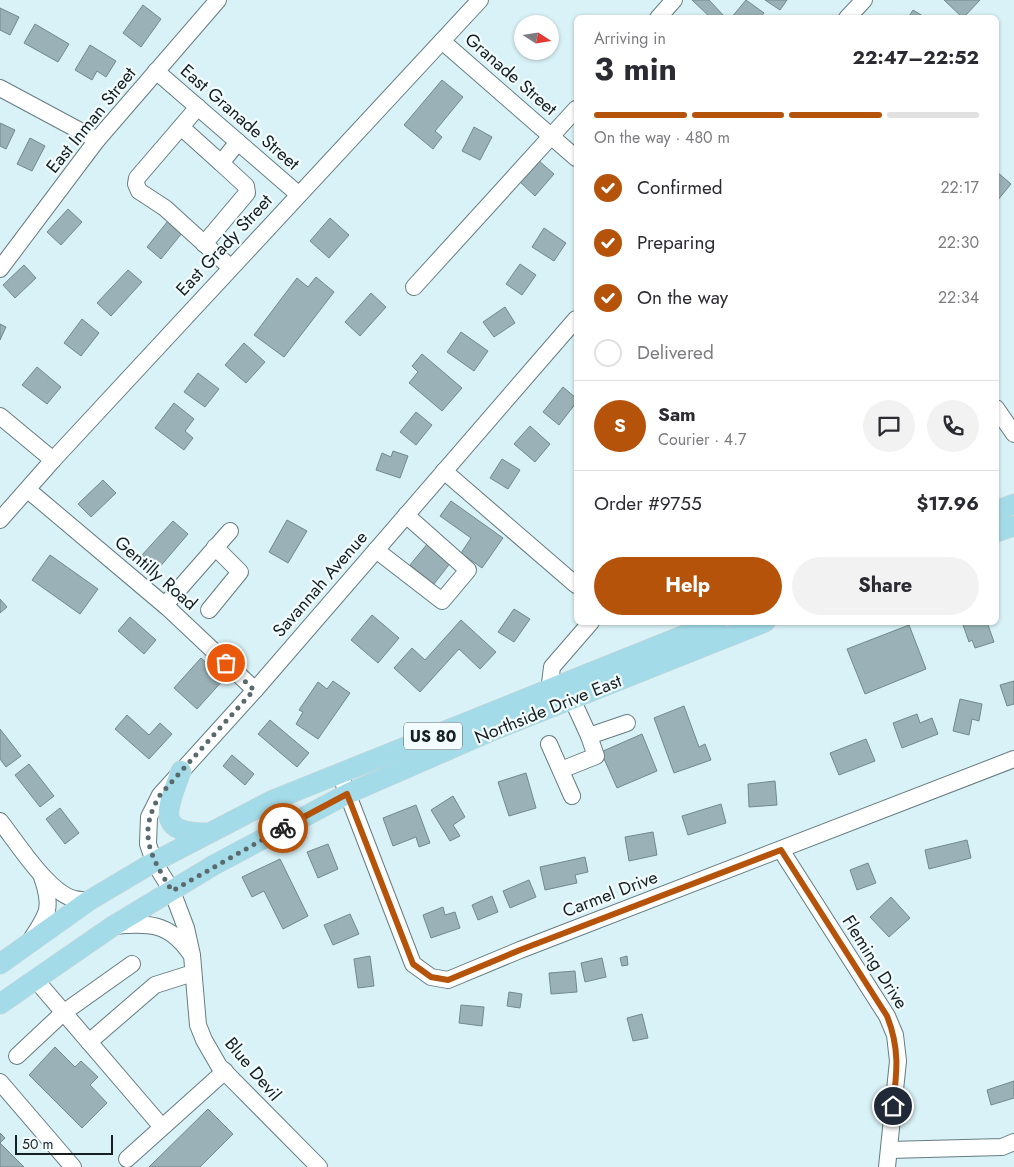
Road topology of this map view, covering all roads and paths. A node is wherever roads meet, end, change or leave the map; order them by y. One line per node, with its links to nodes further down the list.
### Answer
1 (218, 0): 6 (street, East Inman Street)
2 (480, 0): 5 (street, East Grady Street)
3 (674, 0): 4 (street)
4 (661, 15)
5 (442, 41): 11 (street, Granade Street); 16 (street, East Grady Street)
6 (156, 71): 8 (street, East Granade Street); 12 (street, East Inman Street)
7 (0, 88): 12 (street)
8 (198, 107): 10 (street); 13 (street, East Granade Street)
9 (574, 111): 11 (street)
10 (181, 127): 15 (street); 17 (street)
11 (552, 136): 14 (street, Granade Street); 21 (street)
12 (97, 140): 18 (street, East Inman Street)
13 (238, 142): 15 (street); 16 (street, East Granade Street)
14 (574, 156)
15 (220, 163): 17 (street)
16 (298, 194): 19 (street, East Grady Street)
17 (204, 244): 19 (street)
18 (7, 248): 20 (street, East Inman Street)
19 (230, 267): 26 (street, East Grady Street)
20 (0, 269)
21 (414, 287)
22 (574, 321): 27 (street, Savannah Avenue)
23 (999, 412): 25 (street)
24 (0, 416): 26 (street)
25 (1014, 434)
26 (53, 460): 28 (street, East Grady Street)
27 (444, 471): 31 (street, Savannah Avenue); 38 (street)
28 (28, 490): 32 (street, East Grady Street); 39 (street, Gentilly Road)
29 (1014, 504): 30 (main road)
30 (999, 510)
31 (406, 515): 37 (street, Savannah Avenue); 37 (street)
32 (0, 520)
33 (1014, 526): 35 (main road)
34 (230, 531): 36 (street)
35 (999, 531)
36 (215, 547): 39 (street); 40 (street)
37 (376, 550): 44 (street, Savannah Avenue)
38 (574, 583)
39 (164, 605): 44 (street, Gentilly Road)
40 (208, 610)
41 (588, 625): 45 (street)
42 (710, 625): 45 (main road, Northside Drive East / US 80)
43 (757, 625): 46 (main road, Northside Drive East / US 80)
44 (254, 690): 53 (street, Savannah Avenue)
45 (549, 690): 47 (street); 54 (main road, Northside Drive East / US 80)
46 (572, 699): 47 (main road, Northside Drive East / US 80); 49 (street)
47 (546, 711): 55 (main road, Northside Drive East / US 80)
48 (627, 723): 49 (street)
49 (589, 736): 52 (street)
50 (549, 744): 52 (street)
51 (1014, 759): 59 (street, Carmel Drive)
52 (561, 770): 56 (street)
53 (181, 771): 58 (main road); 60 (street, Savannah Avenue)
54 (340, 773): 55 (street, Carmel Drive); 58 (main road, Northside Drive East / US 80)
55 (347, 794): 59 (street, Carmel Drive); 62 (main road, Northside Drive East / US 80)
56 (572, 796)
57 (0, 821): 61 (street)
58 (207, 834): 60 (main road, Northside Drive East / US 80)
59 (781, 850): 79 (street, Fleming Drive)
60 (154, 862): 62 (street, Savannah Avenue); 63 (main road, Northside Drive East / US 80)
61 (42, 877): 63 (street); 65 (street)
62 (172, 891): 64 (main road, Northside Drive East / US 80); 66 (street, Blue Devil)
63 (90, 900): 65 (main road, Northside Drive East / US 80)
64 (113, 926): 66 (street); 70 (main road, Northside Drive East / US 80)
65 (29, 943): 67 (main road, Northside Drive East / US 80)
66 (192, 955): 69 (street, Blue Devil)
67 (0, 964)
68 (132, 964): 72 (street)
69 (193, 973): 73 (street); 75 (street, Blue Devil)
70 (35, 979): 71 (main road, Northside Drive East / US 80); 72 (street)
71 (0, 1004)
72 (64, 1012): 73 (street); 74 (street)
73 (89, 1042): 77 (street)
74 (17, 1056)
75 (225, 1072): 77 (street); 82 (street, Blue Devil)
76 (0, 1082): 81 (street)
77 (162, 1128): 80 (street)
78 (1014, 1142): 79 (street)
79 (889, 1150): 83 (street, Fleming Drive)
80 (127, 1159)
81 (73, 1167)
82 (319, 1167)
83 (887, 1167)

